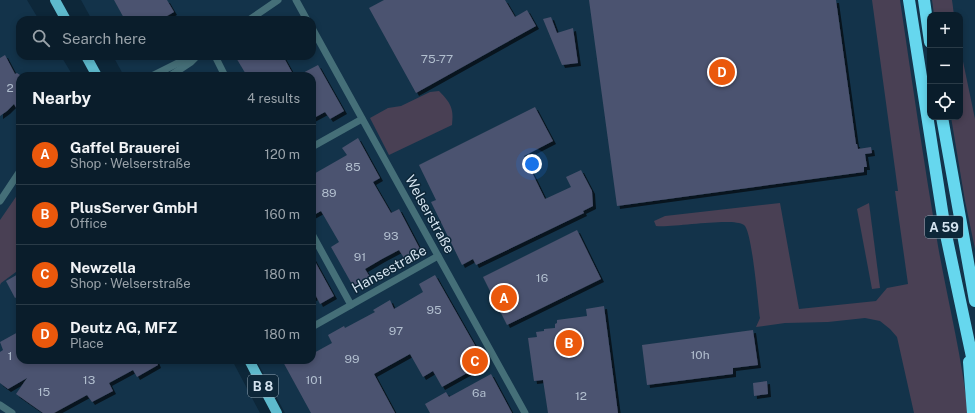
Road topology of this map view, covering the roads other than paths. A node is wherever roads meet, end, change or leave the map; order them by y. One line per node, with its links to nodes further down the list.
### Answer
1 (55, 0): 6 (main road)
2 (278, 0): 7 (street)
3 (296, 0): 8 (street)
4 (909, 0): 29 (highway, A 59)
5 (924, 0): 9 (highway)
6 (64, 16)
7 (255, 16)
8 (305, 16)
9 (927, 21)
10 (316, 35): 19 (street, Welserstraße)
11 (88, 60): 15 (main road)
12 (182, 60): 16 (street)
13 (193, 60): 17 (street)
14 (217, 60): 18 (street)
15 (94, 72)
16 (159, 72)
17 (176, 72)
18 (223, 72)
19 (362, 119): 21 (street); 25 (street, Welserstraße)
20 (943, 120): 26 (highway, A 59)
21 (316, 145)
22 (16, 177): 23 (street)
23 (0, 201)
24 (316, 241): 27 (street, Hansestraße)
25 (438, 256): 27 (street, Hansestraße); 35 (street, Welserstraße)
26 (974, 298)
27 (351, 304): 28 (street, Hansestraße)
28 (316, 325)
29 (968, 341): 31 (highway, A 59); 36 (highway)
30 (251, 364): 34 (main road, B 8)
31 (975, 371)
32 (0, 405): 33 (street)
33 (12, 413)
34 (277, 413)
35 (525, 413)
36 (973, 413)

